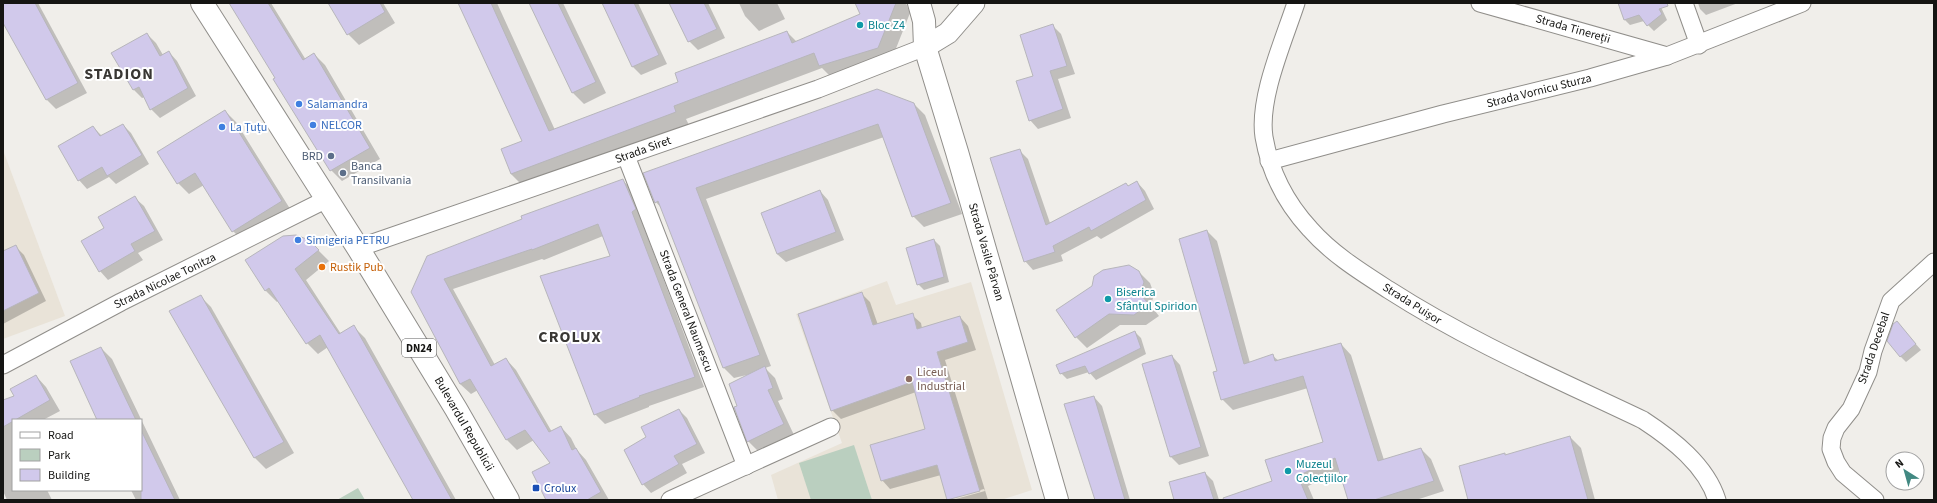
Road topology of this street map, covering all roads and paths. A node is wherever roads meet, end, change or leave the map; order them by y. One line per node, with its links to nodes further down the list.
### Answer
1 (202, 3): 13 (main road, Bulevardul Republicii / DN24)
2 (919, 3): 9 (main road, Strada Vasile Pârvan)
3 (974, 3): 9 (street)
4 (1296, 3): 12 (street, Strada Puișor)
5 (1480, 3): 10 (street, Strada Tinereții)
6 (1684, 3): 8 (street)
7 (1802, 3): 8 (street, Strada Vornicu Sturza)
8 (1698, 45): 10 (street, Strada Vornicu Sturza)
9 (926, 47): 11 (street, Strada Siret); 21 (main road, Strada Vasile Pârvan)
10 (1667, 56): 12 (street, Strada Vornicu Sturza)
11 (626, 156): 14 (street, Strada Siret); 18 (street, Strada General Naumescu)
12 (1269, 161): 22 (street, Strada Puișor)
13 (327, 199): 14 (main road, Bulevardul Republicii / DN24); 16 (street, Strada Nicolae Tonitza)
14 (358, 248): 19 (main road, Bulevardul Republicii / DN24)
15 (1934, 262): 23 (street, Strada Decebal)
16 (3, 365)
17 (831, 427): 18 (street)
18 (746, 466): 20 (street)
19 (508, 500)
20 (670, 500)
21 (1057, 500)
22 (1717, 500)
23 (1875, 500)

